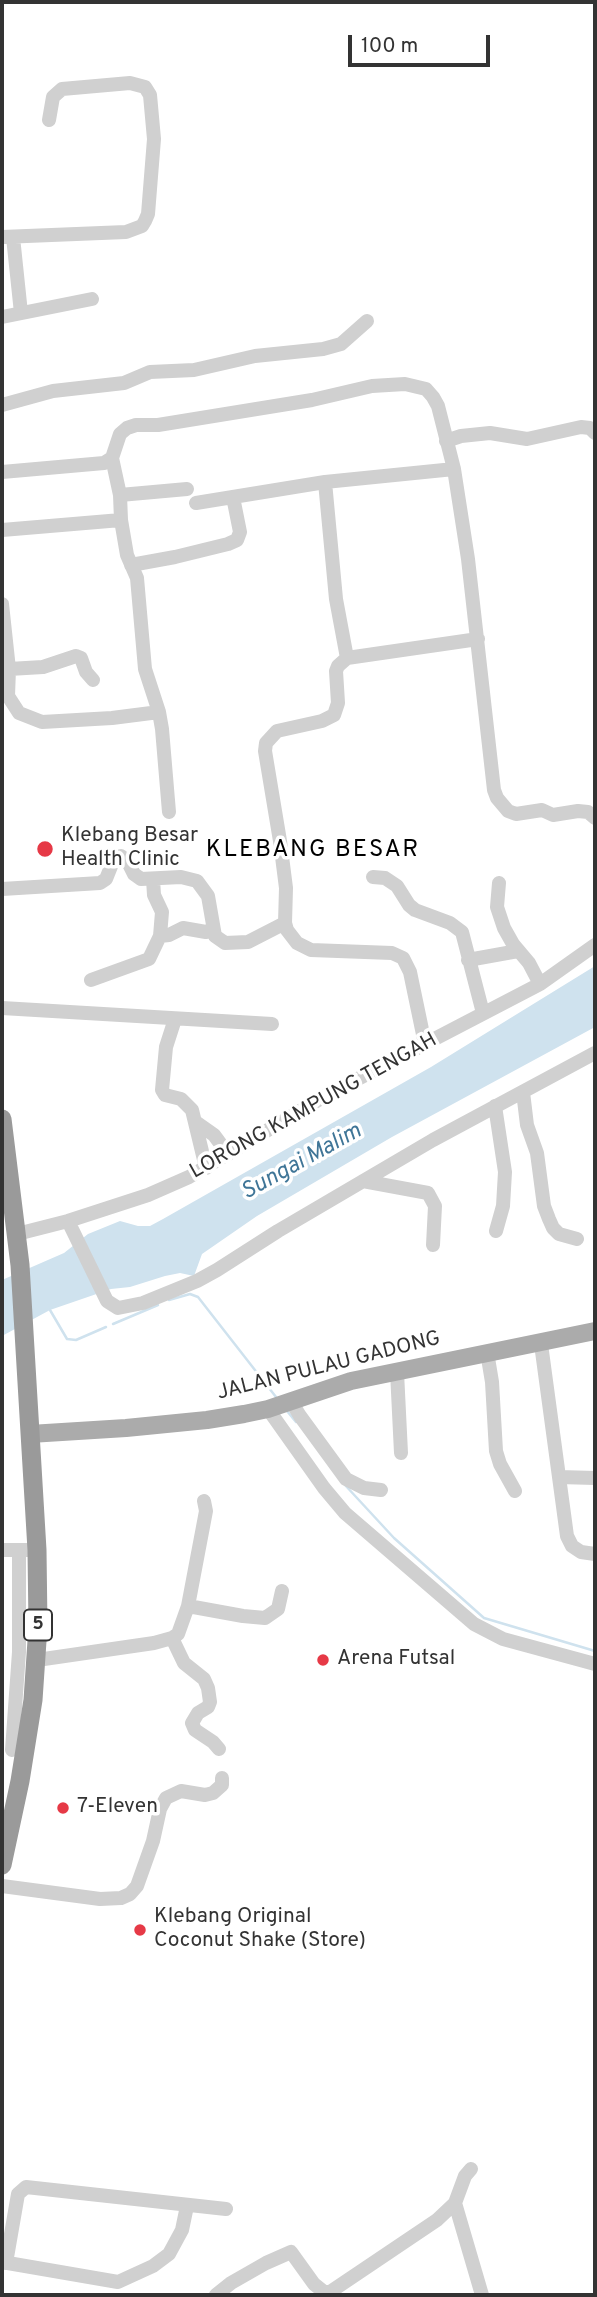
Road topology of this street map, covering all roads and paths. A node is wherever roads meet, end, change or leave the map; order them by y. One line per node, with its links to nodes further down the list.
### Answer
1 (49, 120): 2 (street)
2 (7, 237): 4 (street)
3 (92, 299): 4 (street)
4 (21, 313): 5 (street)
5 (2, 317)
6 (367, 321): 7 (street)
7 (2, 405)
8 (595, 433): 9 (street)
9 (446, 440): 10 (street); 11 (street)
10 (112, 458): 12 (street); 15 (street)
11 (454, 469): 13 (street); 22 (street)
12 (2, 472)
13 (325, 482): 16 (street); 23 (street)
14 (187, 489): 15 (street)
15 (120, 495): 18 (street)
16 (233, 498): 17 (street); 20 (street)
17 (196, 503)
18 (121, 520): 19 (street); 20 (street)
19 (2, 530)
20 (131, 565): 26 (street)
21 (2, 604): 24 (street)
22 (478, 639): 23 (street); 28 (street)
23 (347, 658): 33 (street)
24 (9, 669): 25 (street); 26 (street)
25 (93, 680)
26 (159, 712): 27 (street)
27 (169, 812)
28 (595, 818)
29 (373, 877): 38 (street)
30 (153, 879): 32 (street); 34 (street); 35 (street)
31 (499, 883): 37 (street)
32 (2, 889)
33 (285, 923): 34 (street); 45 (street)
34 (214, 930): 35 (street)
35 (160, 936): 39 (street)
36 (595, 945): 40 (street, LORONG KAMPUNG TENGAH)
37 (518, 951): 38 (street); 40 (street)
38 (468, 961): 42 (street)
39 (91, 980)
40 (540, 984): 42 (street, LORONG KAMPUNG TENGAH)
41 (2, 1008): 43 (street)
42 (483, 1013): 45 (street, LORONG KAMPUNG TENGAH)
43 (175, 1019): 44 (street); 50 (street)
44 (272, 1024)
45 (425, 1044): 51 (street, LORONG KAMPUNG TENGAH)
46 (595, 1053): 47 (street)
47 (523, 1092): 48 (street); 57 (street)
48 (495, 1106): 53 (street); 55 (street)
49 (2, 1119): 56 (highway, 5)
50 (197, 1123): 51 (street); 52 (street)
51 (228, 1154): 52 (street, LORONG KAMPUNG TENGAH)
52 (206, 1168): 54 (street, LORONG KAMPUNG TENGAH)
53 (363, 1181): 54 (street); 58 (street)
54 (68, 1221): 56 (street, LORONG KAMPUNG TENGAH)
55 (496, 1231)
56 (17, 1234): 64 (highway, 5)
57 (576, 1239)
58 (433, 1245)
59 (595, 1331): 60 (main road, JALAN PULAU GADONG)
60 (541, 1344): 61 (main road, JALAN PULAU GADONG); 66 (street)
61 (487, 1352): 62 (main road, JALAN PULAU GADONG); 69 (street)
62 (397, 1372): 63 (main road, JALAN PULAU GADONG); 65 (street)
63 (281, 1405): 64 (main road, JALAN PULAU GADONG); 68 (street); 78 (street)
64 (30, 1434): 72 (highway, 5)
65 (401, 1453)
66 (559, 1477): 67 (street); 73 (street)
67 (595, 1478)
68 (381, 1490)
69 (515, 1491)
70 (204, 1501): 75 (street)
71 (2, 1550): 72 (street)
72 (28, 1550): 77 (highway, 5); 79 (street)
73 (595, 1554)
74 (282, 1591): 75 (street)
75 (188, 1606): 76 (street)
76 (172, 1638): 77 (street); 80 (street)
77 (37, 1660): 79 (highway, 5)
78 (595, 1664)
79 (13, 1749): 82 (highway, 5)
80 (219, 1749)
81 (222, 1778): 83 (street)
82 (2, 1865)
83 (2, 1886)
84 (471, 2169): 85 (street)
85 (455, 2203): 89 (street); 90 (street)
86 (187, 2206): 87 (street); 88 (street); 88 (street)
87 (226, 2209)
88 (4, 2263)
89 (215, 2295)
90 (482, 2295)

